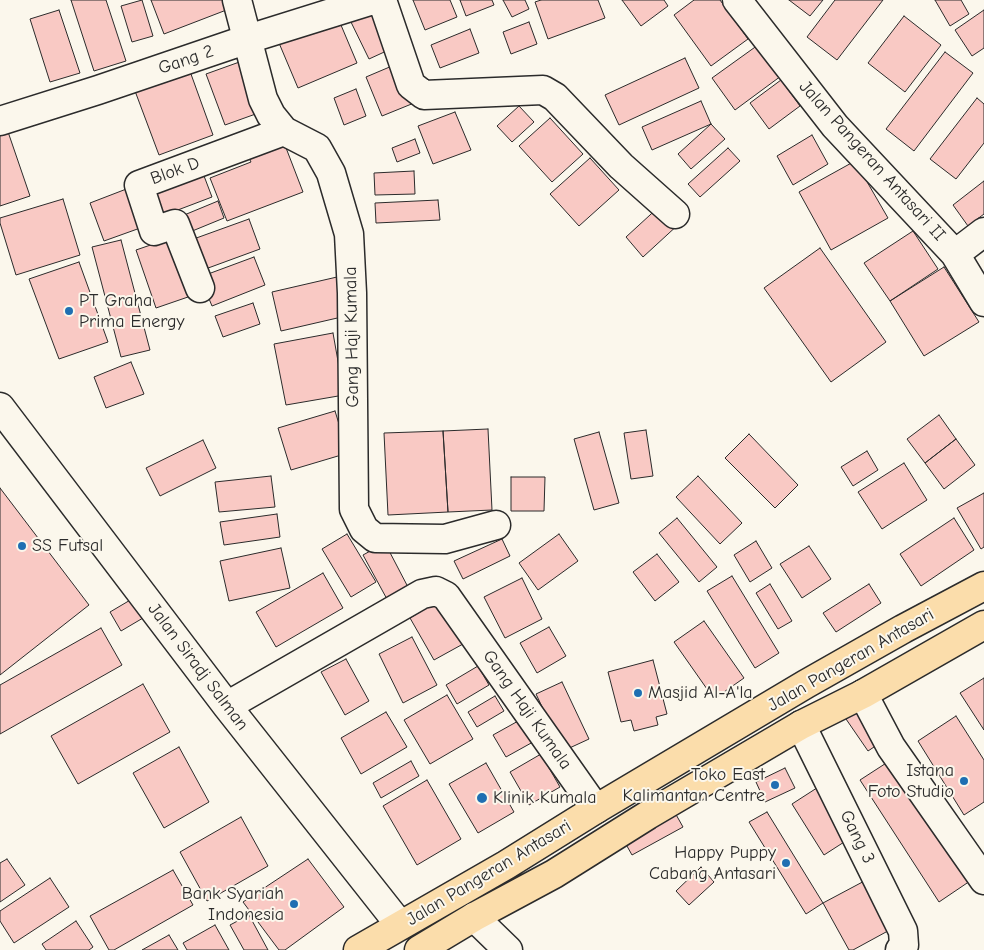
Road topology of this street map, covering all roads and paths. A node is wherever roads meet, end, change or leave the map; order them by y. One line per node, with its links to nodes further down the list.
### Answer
1 (238, 0): 5 (street, Gang Haji Kumala)
2 (373, 0): 5 (street, Gang 2)
3 (382, 0): 8 (street)
4 (737, 0): 10 (street, Jalan Pangeran Antasari II)
5 (248, 39): 6 (street, Gang 2); 7 (street, Gang Haji Kumala)
6 (0, 121)
7 (284, 131): 11 (street, Blok D); 14 (street, Gang Haji Kumala)
8 (675, 214)
9 (984, 232): 10 (street)
10 (955, 254): 12 (street, Jalan Pangeran Antasari II)
11 (200, 288)
12 (984, 302)
13 (0, 407): 18 (street, Jalan Siradj Salman)
14 (496, 526)
15 (984, 586): 20 (highway, Jalan Pangeran Antasari)
16 (984, 625): 17 (highway, Jalan Pangeran Antasari)
17 (863, 694): 19 (highway, Jalan Pangeran Antasari); 21 (street)
18 (227, 706): 20 (street, Gang Haji Kumala); 23 (street, Jalan Siradj Salman)
19 (801, 725): 22 (highway, Jalan Pangeran Antasari); 27 (street, Gang 3)
20 (596, 809): 23 (highway, Jalan Pangeran Antasari)
21 (984, 880)
22 (474, 917): 25 (highway, Jalan Pangeran Antasari); 26 (street)
23 (400, 925): 24 (highway, Jalan Pangeran Antasari)
24 (358, 950)
25 (419, 950)
26 (508, 950)
27 (900, 950)

